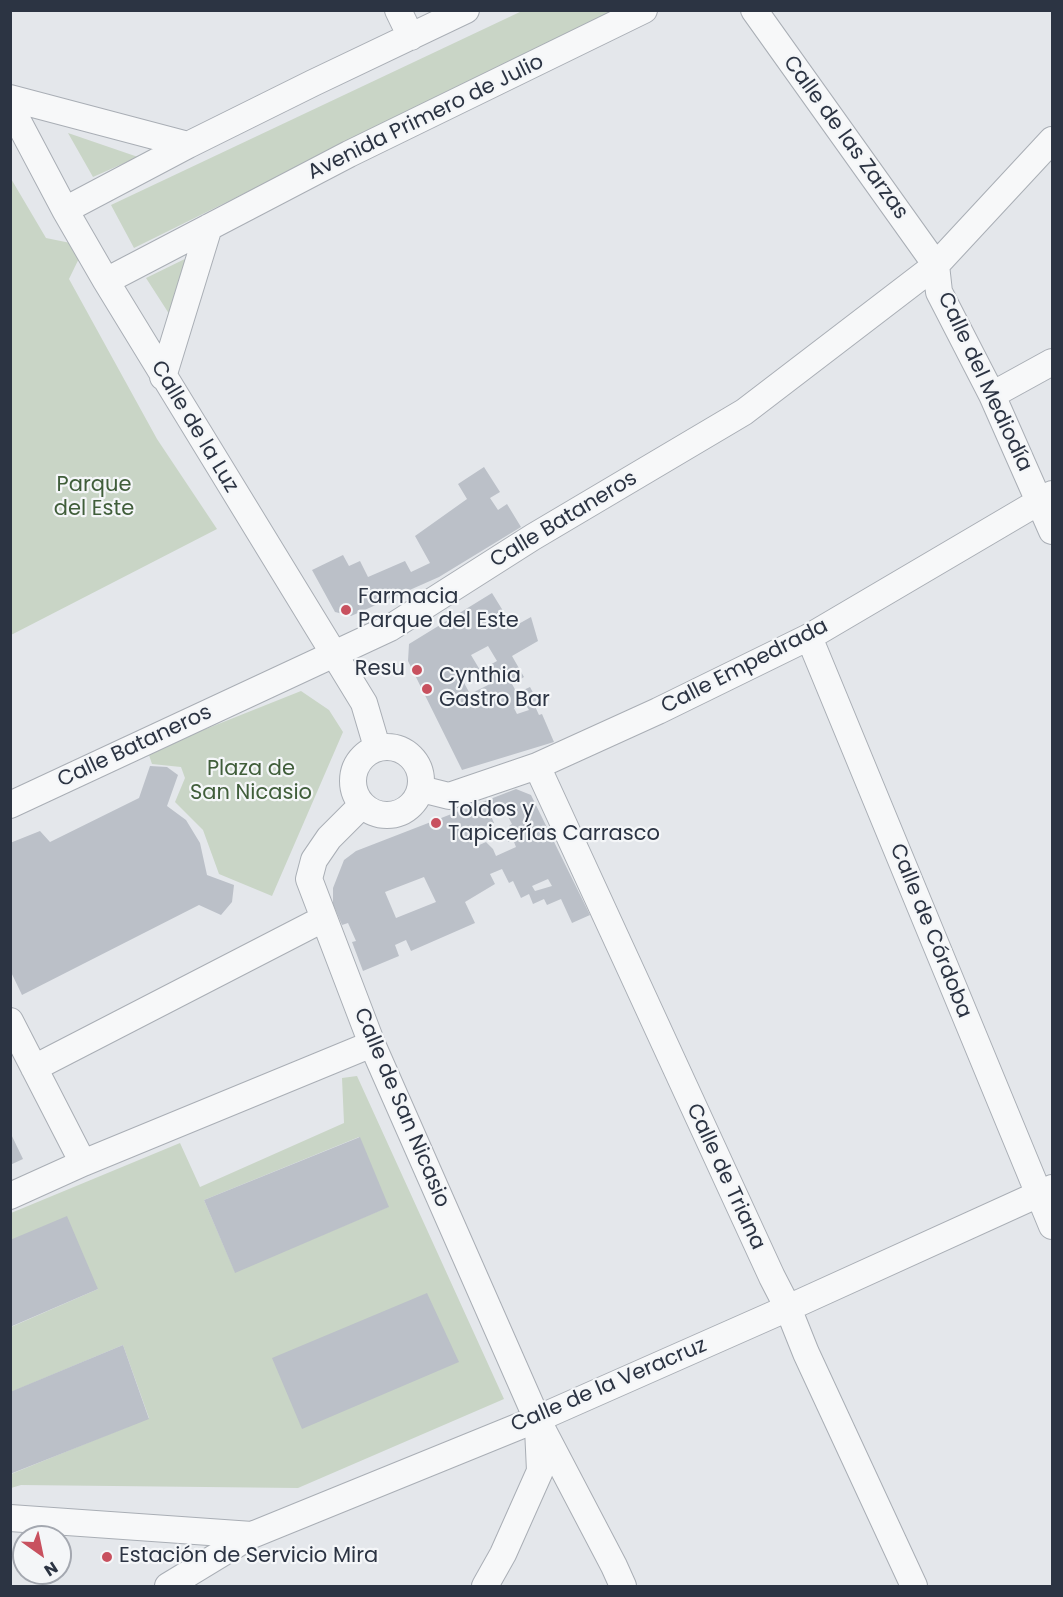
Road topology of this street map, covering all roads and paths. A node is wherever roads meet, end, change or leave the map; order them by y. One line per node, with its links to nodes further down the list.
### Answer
1 (398, 10): 5 (street)
2 (466, 10): 5 (street)
3 (644, 10): 11 (street, Avenida Primero de Julio)
4 (754, 10): 12 (street, Calle de las Zarzas)
5 (411, 38): 9 (street)
6 (10, 99): 9 (street)
7 (10, 106): 10 (street, Calle de la Luz)
8 (1053, 140): 12 (street, Calle Bataneros)
9 (188, 145): 10 (street)
10 (65, 210): 13 (street, Calle de la Luz)
11 (209, 227): 13 (street, Avenida Primero de Julio); 15 (street)
12 (936, 265): 16 (street, Calle del Mediodía); 20 (street, Calle Bataneros)
13 (106, 282): 15 (street, Calle de la Luz)
14 (1053, 362): 16 (street)
15 (163, 377): 20 (street, Calle de la Luz)
16 (992, 395): 17 (street, Calle del Mediodía)
17 (1046, 498): 18 (street, Calle del Mediodía); 19 (street, Calle Empedrada)
18 (1053, 531)
19 (809, 637): 22 (street, Calle Empedrada); 31 (street, Calle de Córdoba)
20 (334, 655): 21 (street, Calle de la Luz); 24 (street, Calle Bataneros)
21 (377, 747): 23 (street); 25 (street)
22 (537, 766): 23 (street, Calle Empedrada); 34 (street, Calle de Triana)
23 (421, 789): 25 (street)
24 (10, 804)
25 (362, 805): 26 (street, Calle de San Nicasio)
26 (323, 919): 28 (street, Calle de San Nicasio); 29 (street)
27 (10, 1021): 29 (street)
28 (372, 1044): 30 (street); 35 (street, Calle de San Nicasio)
29 (34, 1068): 30 (street)
30 (83, 1163): 32 (street)
31 (1046, 1191): 33 (street, Calle de Córdoba); 34 (street, Calle de la Veracruz)
32 (10, 1196)
33 (1053, 1226)
34 (788, 1308): 35 (street, Calle de la Veracruz); 41 (street, Calle de Triana)
35 (537, 1419): 37 (street, Calle de la Veracruz); 39 (street); 40 (street, Calle de San Nicasio)
36 (10, 1518): 37 (street)
37 (252, 1535): 38 (street, Calle de la Veracruz)
38 (168, 1587)
39 (485, 1587)
40 (623, 1587)
41 (914, 1587)

